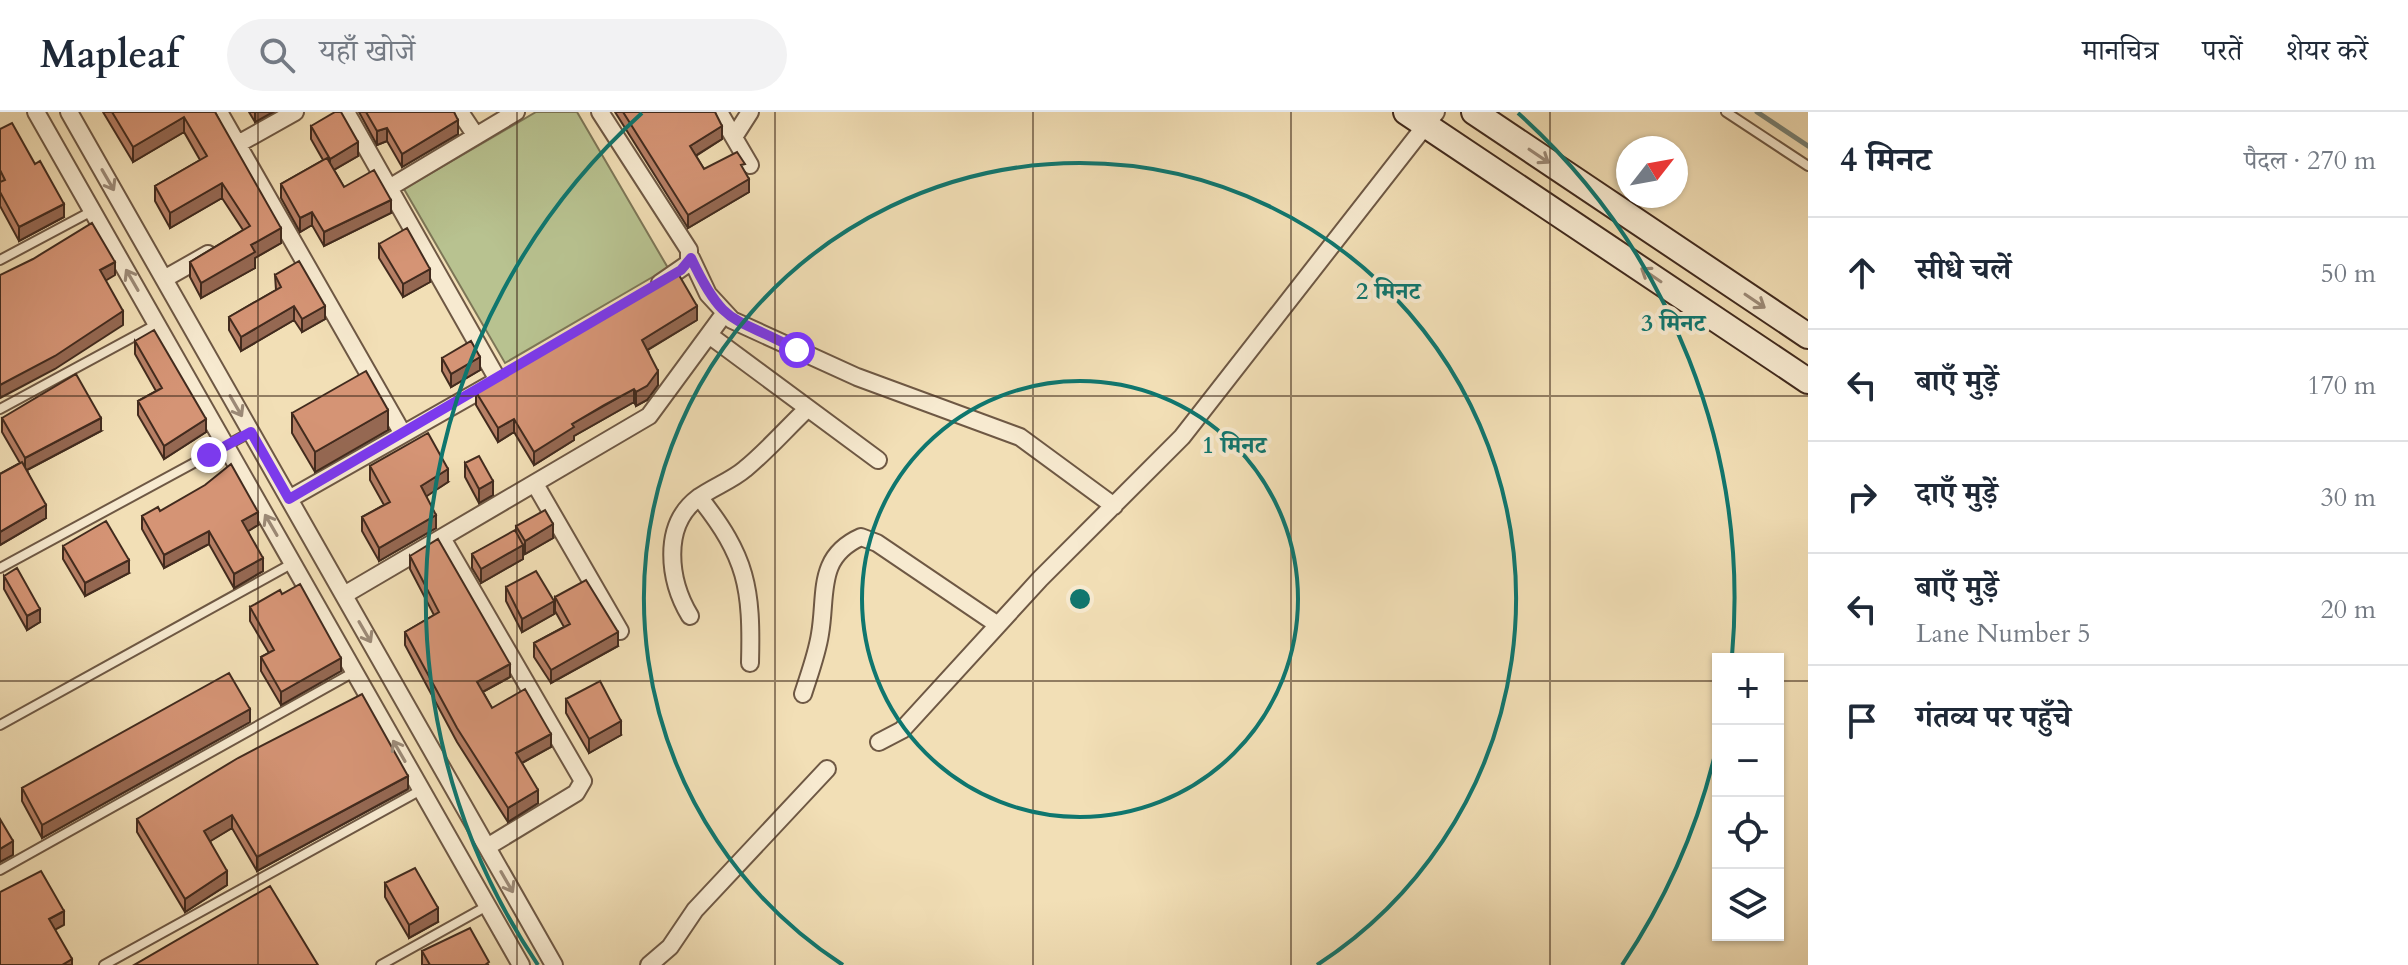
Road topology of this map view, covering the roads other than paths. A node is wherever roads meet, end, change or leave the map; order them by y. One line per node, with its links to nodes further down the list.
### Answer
1 (36, 112): 20 (street)
2 (69, 112): 24 (street, one-way to 24)
3 (219, 112): 16 (street)
4 (295, 112): 16 (street)
5 (346, 112): 19 (street)
6 (460, 112): 14 (street)
7 (516, 112): 14 (street)
8 (600, 112): 22 (street)
9 (719, 112): 15 (street)
10 (750, 112): 15 (street)
11 (1474, 112): 29 (street, one-way to 29)
12 (1726, 112): 18 (lane)
13 (1422, 116): 30 (street, one-way to 13); 40 (street)
14 (476, 136): 19 (street)
15 (734, 137): 17 (street)
16 (238, 144): 34 (street)
17 (750, 165)
18 (1808, 166)
19 (389, 188): 34 (street)
20 (92, 211): 23 (lane); 27 (street, one-way to 20)
21 (219, 248): 24 (street)
22 (691, 258): 25 (street); 26 (street)
23 (0, 260)
24 (164, 279): 33 (street, one-way to 33)
25 (642, 294)
26 (724, 314): 28 (street); 40 (street)
27 (157, 324): 31 (lane); 35 (street)
28 (709, 335): 32 (street); 37 (street)
29 (1808, 336)
30 (1808, 381)
31 (0, 409)
32 (807, 409): 36 (street); 38 (street)
33 (251, 432): 35 (lane); 39 (street)
34 (403, 434): 39 (street)
35 (225, 446): 42 (street, one-way to 35); 43 (lane)
36 (878, 460)
37 (535, 484): 41 (street); 47 (street)
38 (699, 497): 45 (street); 48 (street)
39 (289, 499): 44 (street)
40 (1114, 506): 46 (street)
41 (442, 538): 44 (street); 55 (street)
42 (293, 563): 49 (street); 51 (lane)
43 (0, 568)
44 (344, 595): 55 (street, one-way to 55)
45 (690, 616)
46 (998, 625): 50 (street); 52 (street)
47 (620, 631)
48 (750, 663)
49 (354, 672): 54 (street, one-way to 49); 56 (lane)
50 (803, 694)
51 (0, 725)
52 (879, 742)
53 (827, 769): 62 (street)
54 (421, 790): 57 (street); 58 (lane)
55 (487, 847): 61 (street, one-way to 61)
56 (0, 870)
57 (487, 906): 59 (lane); 60 (street)
58 (104, 965)
59 (381, 965)
60 (521, 965)
61 (554, 965)
62 (649, 965)

